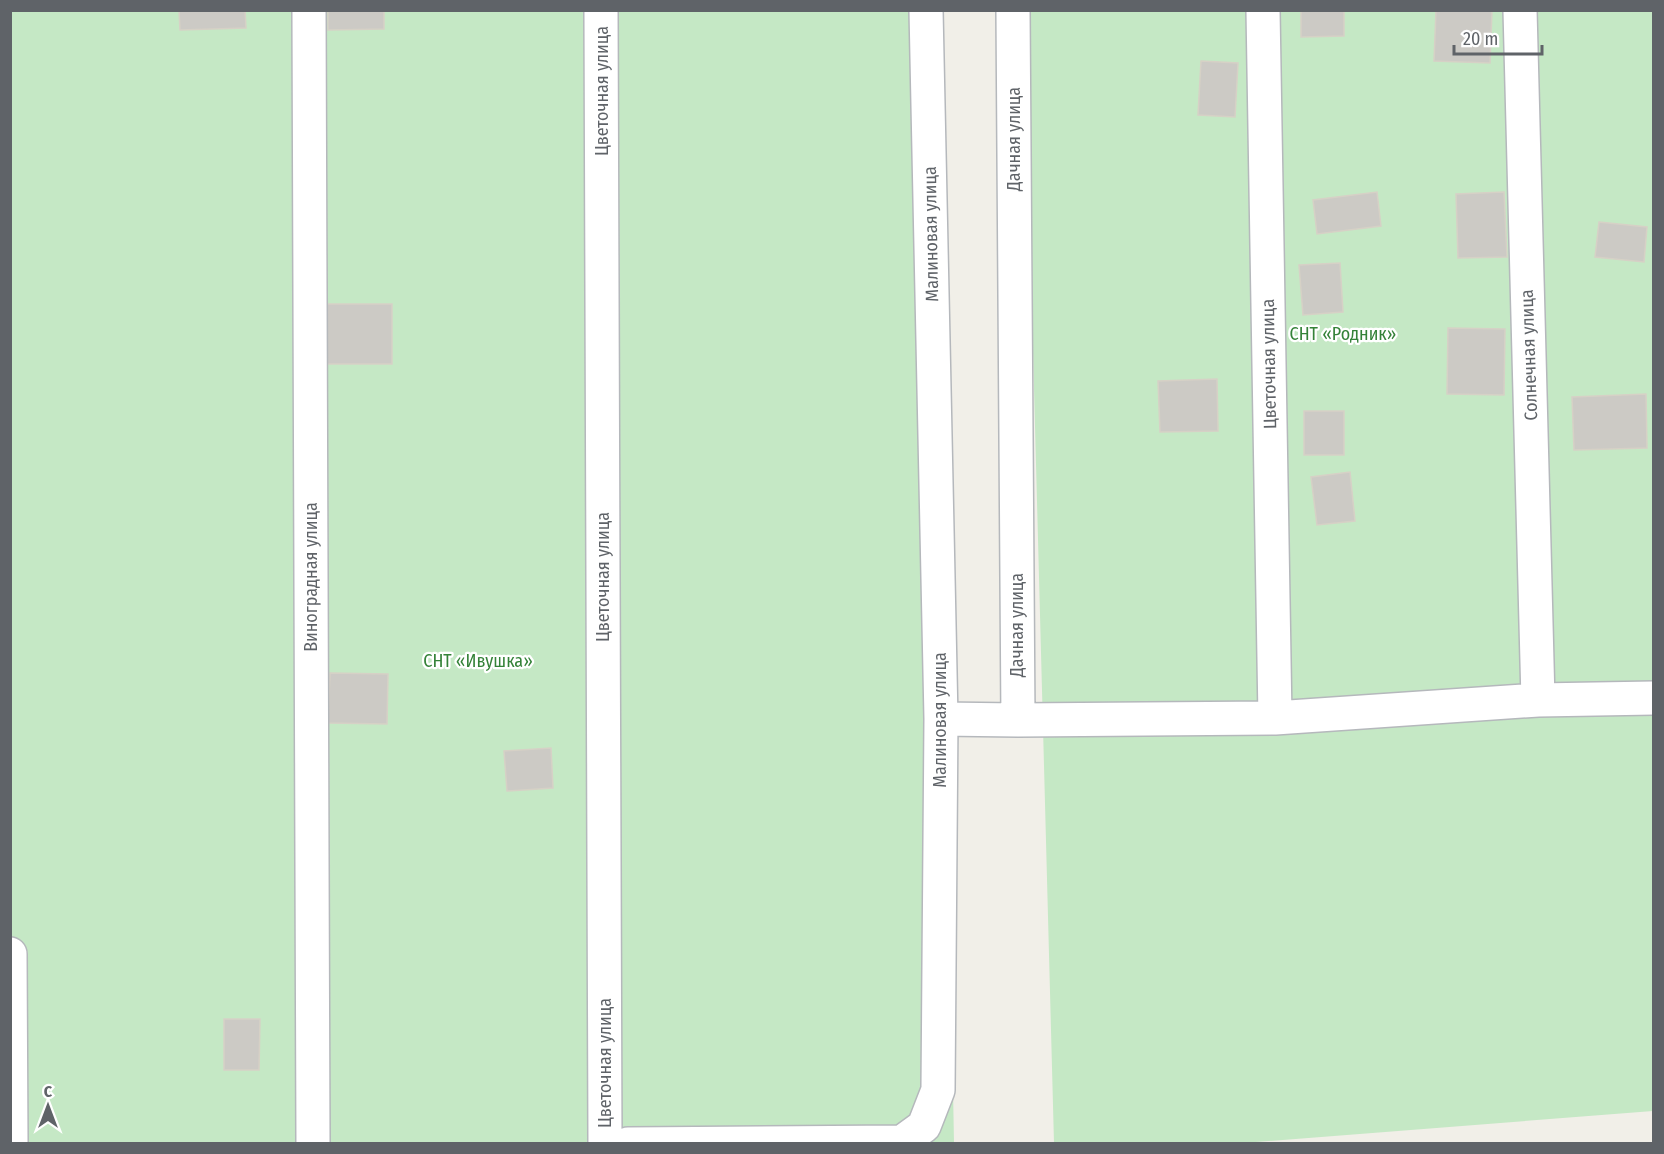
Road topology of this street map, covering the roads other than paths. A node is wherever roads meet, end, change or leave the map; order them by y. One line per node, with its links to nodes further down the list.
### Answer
1 (309, 10): 14 (street, Виноградная улица)
2 (601, 10): 15 (street, Цветочная улица)
3 (926, 10): 10 (street, Малиновая улица)
4 (1013, 10): 11 (street, Дачная улица)
5 (1263, 10): 9 (street, Цветочная улица)
6 (1520, 10): 8 (street, Солнечная улица)
7 (1653, 698): 8 (street)
8 (1538, 700): 9 (street)
9 (1275, 718): 11 (street)
10 (941, 719): 11 (street); 16 (street, Малиновая улица)
11 (1018, 720)
12 (10, 954): 13 (street)
13 (11, 1143)
14 (312, 1143)
15 (605, 1143)
16 (628, 1143)

